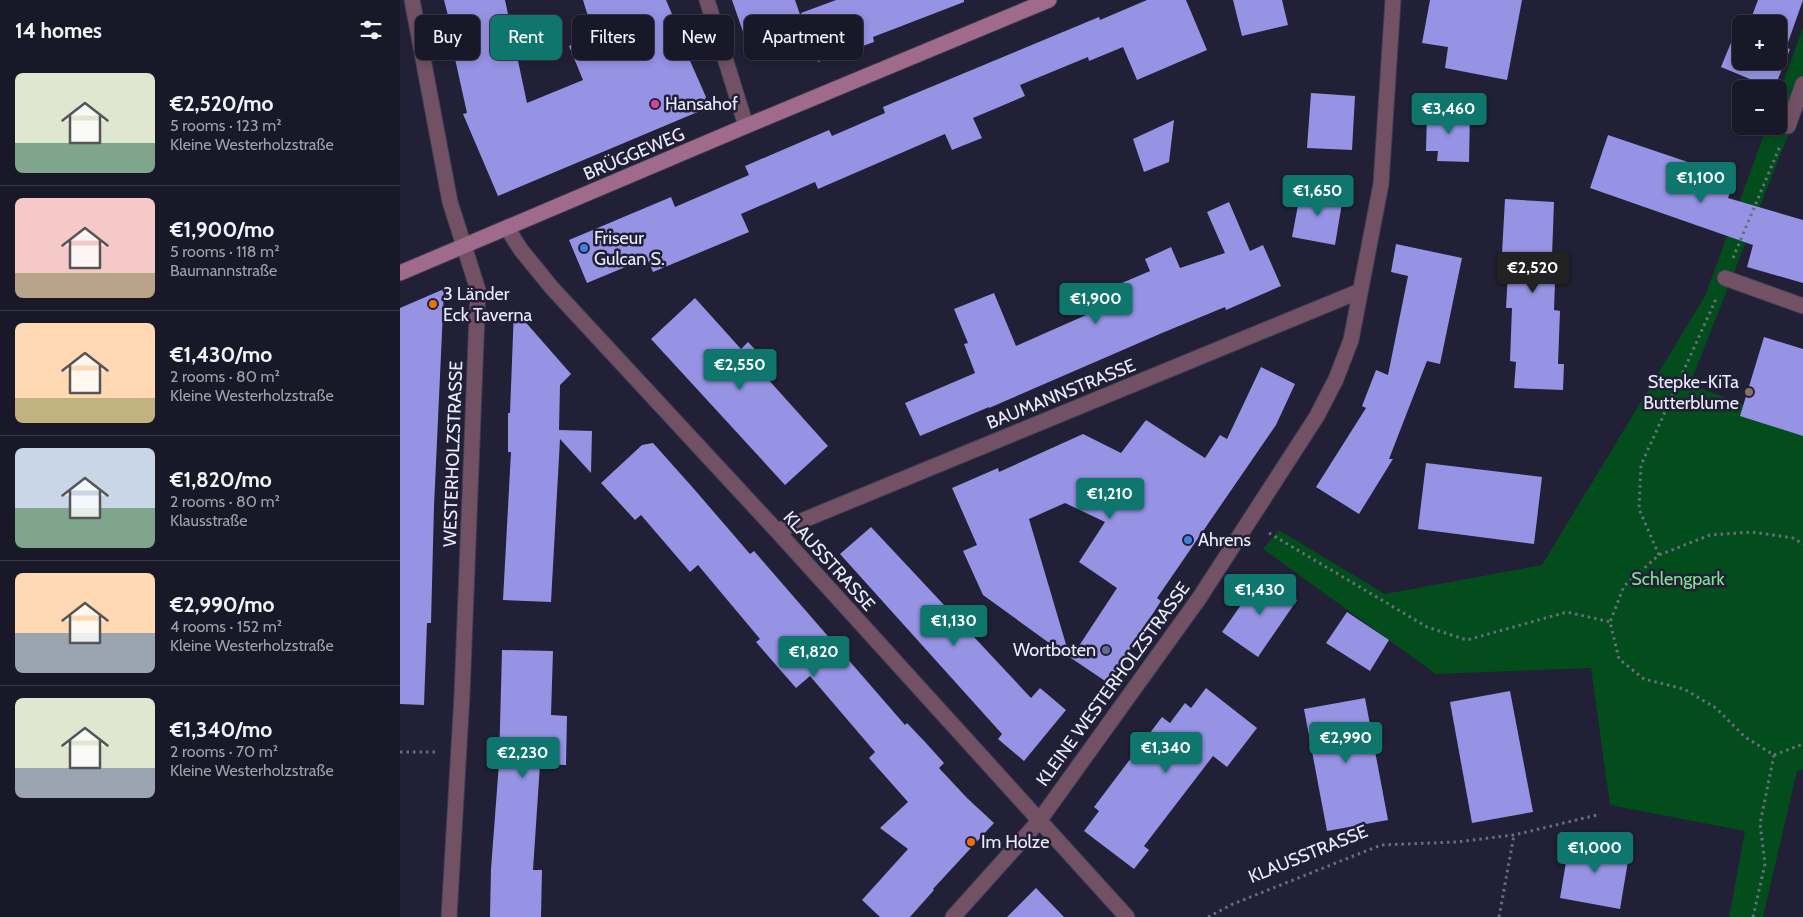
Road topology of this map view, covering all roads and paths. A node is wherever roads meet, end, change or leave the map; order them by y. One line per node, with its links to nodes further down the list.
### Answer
1 (412, 0): 9 (street, WESTERHOLZSTRASSE)
2 (707, 0): 6 (street)
3 (1049, 0): 6 (street, BRÜGGEWEG)
4 (1393, 0): 12 (street, KLEINE WESTERHOLZSTRASSE)
5 (1803, 84): 7 (street)
6 (746, 126): 8 (street, BRÜGGEWEG)
7 (1788, 126): 11 (path)
8 (507, 228): 9 (street, BRÜGGEWEG); 15 (street, KLAUSSTRASSE)
9 (464, 246): 10 (street, BRÜGGEWEG); 21 (street, WESTERHOLZSTRASSE)
10 (400, 273)
11 (1725, 278): 13 (street); 17 (path)
12 (1360, 291): 14 (street, KLEINE WESTERHOLZSTRASSE); 15 (street, BAUMANNSTRASSE)
13 (1803, 306)
14 (1249, 521): 18 (path); 24 (street, KLEINE WESTERHOLZSTRASSE)
15 (777, 531): 24 (street, KLAUSSTRASSE)
16 (1803, 544): 17 (path)
17 (1659, 555): 18 (path)
18 (1610, 622): 22 (path)
19 (1803, 744): 22 (path)
20 (400, 752): 21 (path)
21 (459, 752): 26 (street, WESTERHOLZSTRASSE)
22 (1774, 755): 31 (path)
23 (1597, 815): 25 (path, KLAUSSTRASSE)
24 (1039, 821): 27 (street, KLEINE WESTERHOLZSTRASSE); 28 (street, KLAUSSTRASSE)
25 (1514, 835): 29 (path, KLAUSSTRASSE); 30 (path)
26 (449, 917)
27 (953, 917)
28 (1127, 917)
29 (1208, 917)
30 (1499, 917)
31 (1753, 917)

